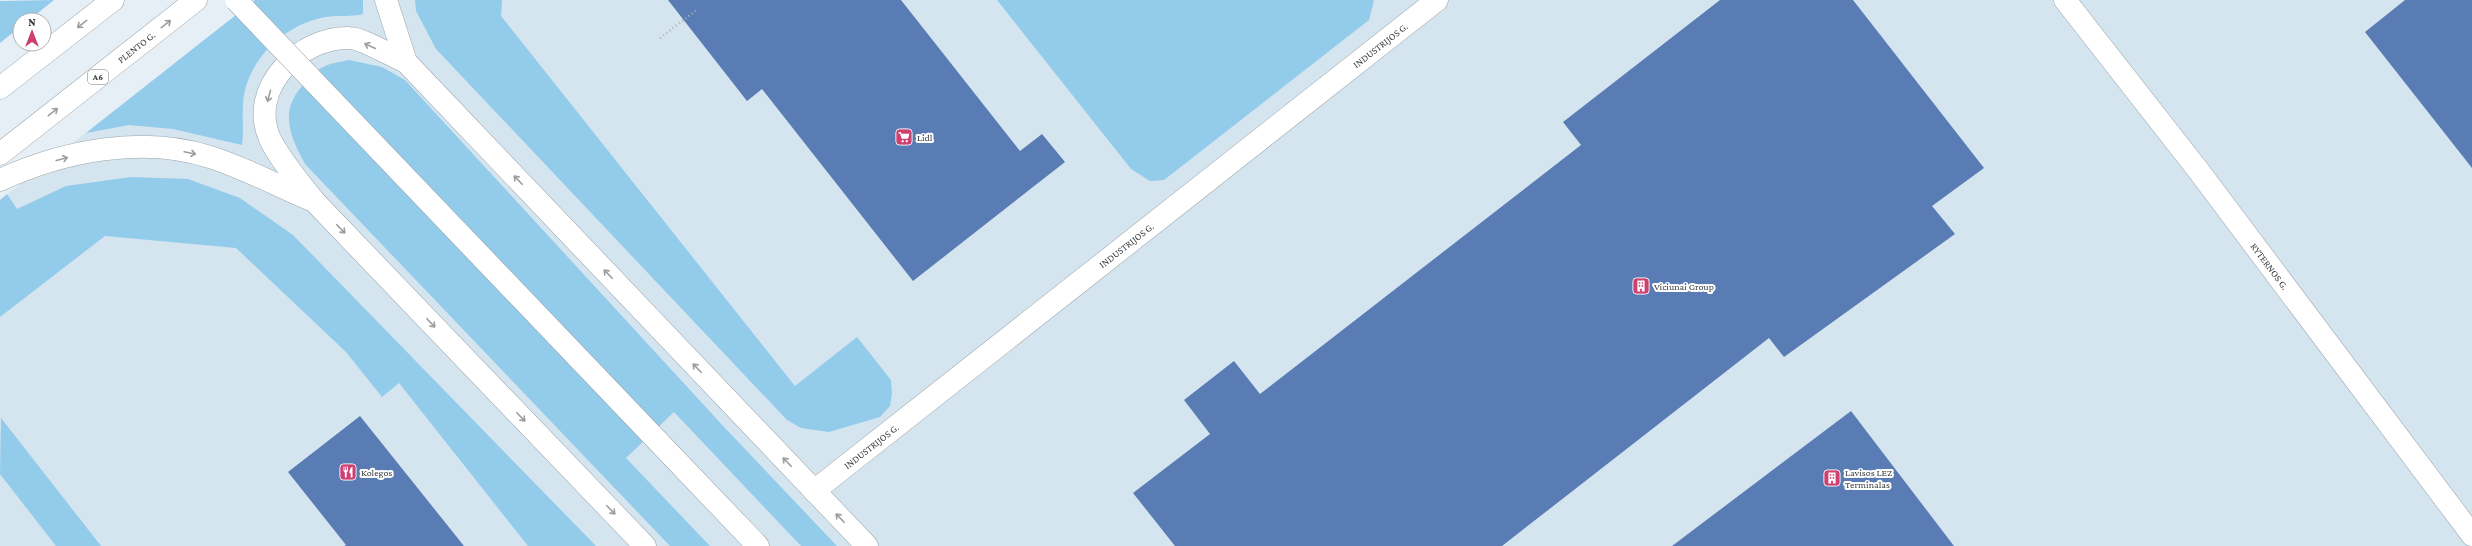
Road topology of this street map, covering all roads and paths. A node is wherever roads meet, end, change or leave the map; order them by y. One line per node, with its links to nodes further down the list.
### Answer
1 (112, 0): 10 (main road, one-way to 10)
2 (196, 0): 11 (main road, PLENTO G. / A6, one-way to 2)
3 (236, 0): 17 (main road, bridge)
4 (386, 0): 9 (main road)
5 (1437, 0): 14 (main road, INDUSTRIJOS G.)
6 (2065, 0): 15 (main road, RYTERNOS G.)
7 (698, 9): 8 (path)
8 (660, 38)
9 (406, 62): 13 (main road, one-way to 13); 14 (main road, one-way to 9)
10 (0, 88)
11 (0, 154)
12 (0, 180): 13 (main road, one-way to 13)
13 (314, 201): 16 (main road, one-way to 16)
14 (814, 490): 18 (main road, one-way to 14)
15 (2472, 535)
16 (645, 546)
17 (758, 546)
18 (867, 546)

